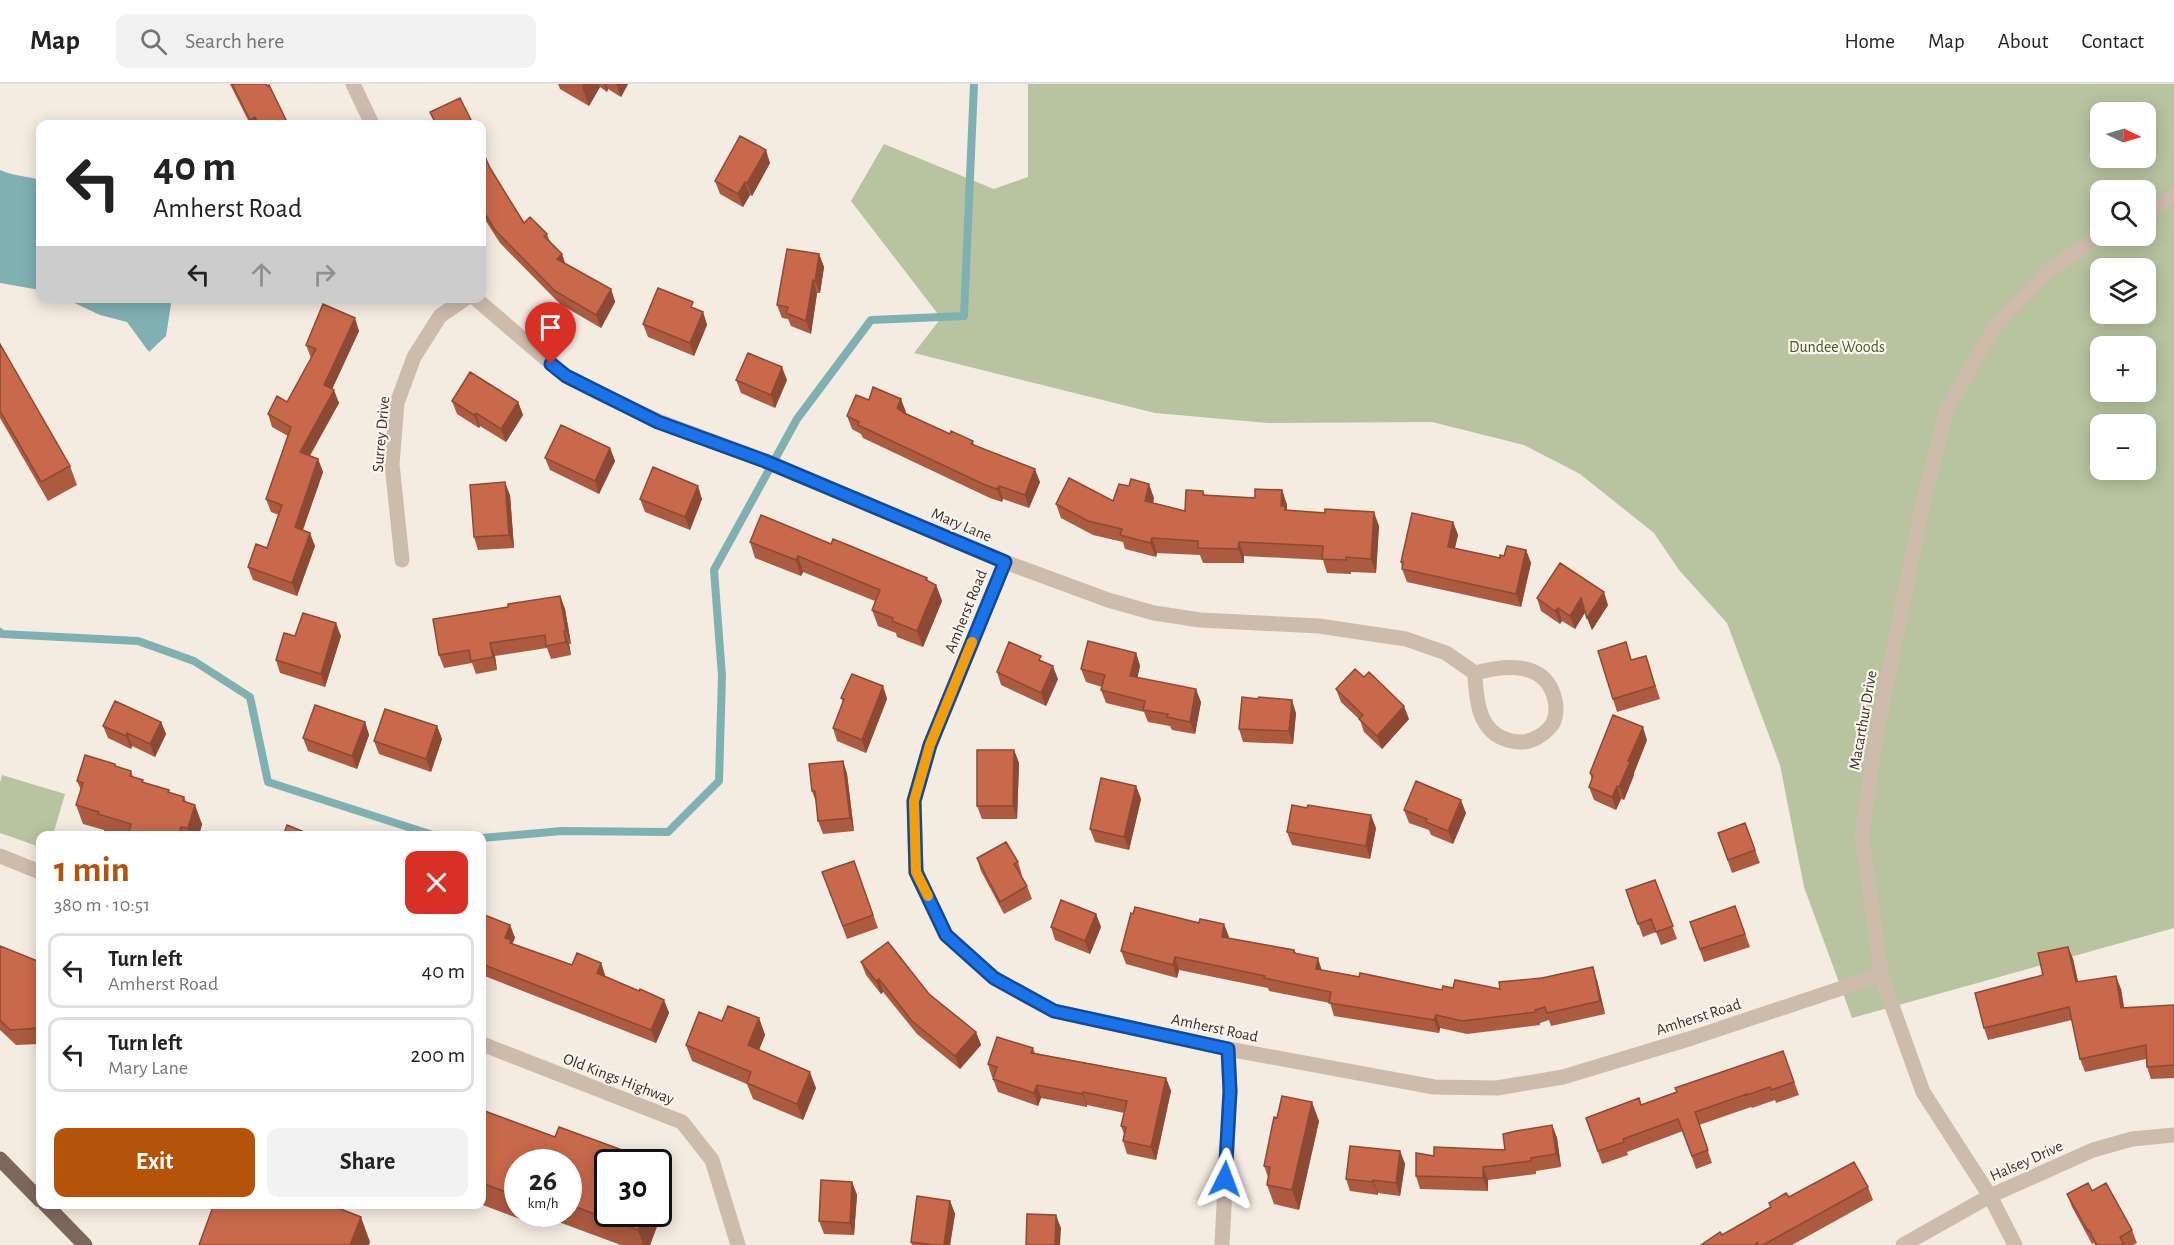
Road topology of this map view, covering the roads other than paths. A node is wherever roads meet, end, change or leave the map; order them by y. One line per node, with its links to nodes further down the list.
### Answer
1 (353, 84): 2 (street)
2 (370, 120)
3 (2174, 197): 4 (street)
4 (2156, 206)
5 (2090, 243): 13 (street, Macarthur Drive)
6 (459, 303): 8 (street, Surrey Drive)
7 (481, 303): 9 (street, Mary Lane)
8 (402, 560)
9 (1005, 562): 10 (street, Mary Lane); 15 (street, Amherst Road)
10 (1475, 673): 10 (street)
11 (0, 856): 12 (street)
12 (36, 870)
13 (1881, 975): 15 (street, Amherst Road); 19 (street, Macarthur Drive)
14 (486, 1046): 22 (street, Old Kings Highway)
15 (1228, 1049): 23 (street)
16 (2174, 1135): 19 (street, Halsey Drive)
17 (0, 1159): 18 (main road)
18 (36, 1196)
19 (1989, 1196): 24 (street, Halsey Drive); 25 (street, Macarthur Drive)
20 (50, 1209): 21 (main road)
21 (85, 1245)
22 (738, 1245)
23 (1222, 1245)
24 (1903, 1245)
25 (2015, 1245)

